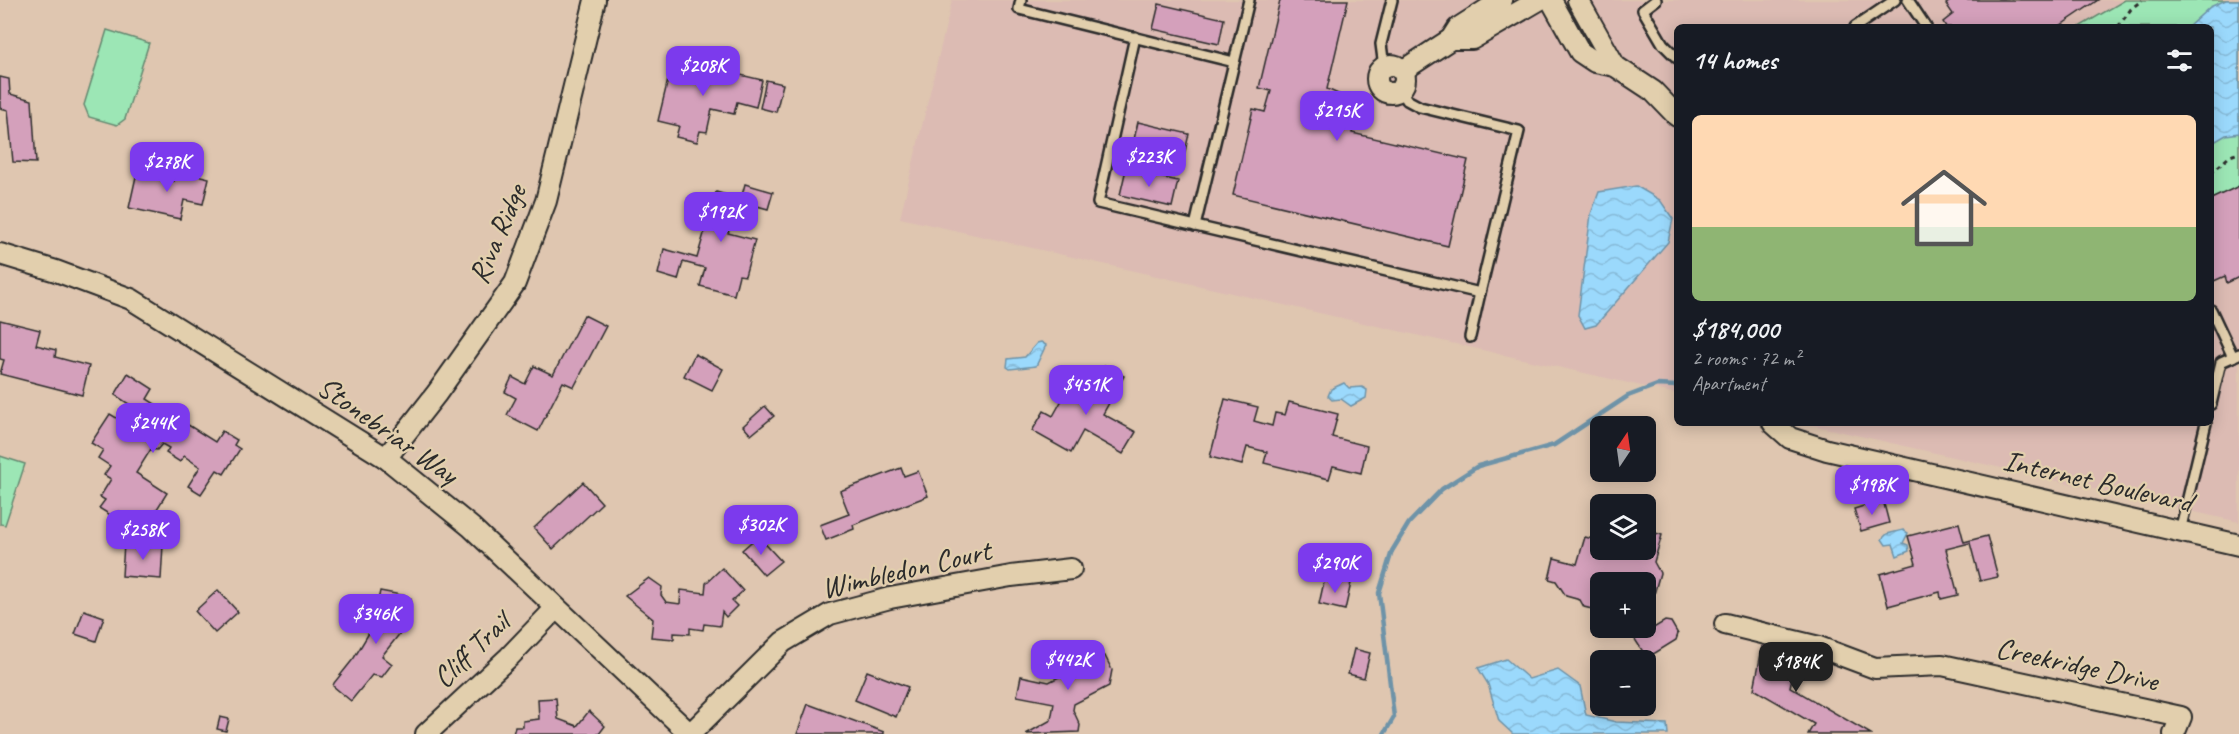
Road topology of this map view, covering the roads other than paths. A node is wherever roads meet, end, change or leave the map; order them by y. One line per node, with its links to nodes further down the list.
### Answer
1 (594, 0): 32 (street, Riva Ridge)
2 (1021, 0): 14 (lane)
3 (1249, 0): 17 (lane)
4 (1392, 0): 19 (lane)
5 (1502, 0): 15 (street)
6 (1539, 0): 15 (street)
7 (1551, 0): 18 (street)
8 (1578, 0): 18 (street)
9 (1656, 0): 16 (lane)
10 (1895, 0): 12 (lane)
11 (1908, 0): 13 (lane)
12 (1859, 24)
13 (1924, 24)
14 (1136, 38): 17 (lane); 21 (lane)
15 (1451, 39): 19 (street)
16 (1674, 55)
17 (1234, 62): 21 (lane)
18 (1615, 66): 20 (street)
19 (1395, 76): 23 (lane)
20 (1674, 113)
21 (1195, 226): 23 (lane)
22 (0, 254): 32 (street, Stonebriar Way)
23 (1479, 293): 25 (lane)
24 (2214, 316): 26 (lane)
25 (1470, 337)
26 (2236, 356): 27 (lane)
27 (2221, 362): 28 (lane); 29 (lane)
28 (2214, 364)
29 (2214, 391)
30 (1776, 426): 33 (street, Internet Boulevard)
31 (2205, 426): 33 (lane)
32 (386, 458): 36 (street, Stonebriar Way)
33 (2180, 531): 34 (street, Internet Boulevard)
34 (2239, 545)
35 (1071, 568): 39 (street, Wimbledon Court)
36 (556, 608): 38 (street, Cliff Trail); 39 (street, Stonebriar Way)
37 (1725, 624): 40 (street, Creekridge Drive)
38 (426, 734)
39 (690, 734)
40 (2174, 734)

